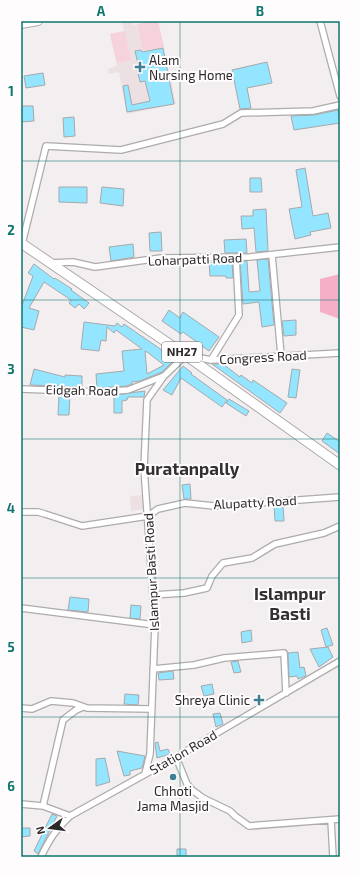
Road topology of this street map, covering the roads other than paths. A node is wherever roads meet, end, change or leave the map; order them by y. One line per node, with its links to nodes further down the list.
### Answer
1 (38, 21): 3 (main road)
2 (320, 21): 4 (street)
3 (21, 24)
4 (340, 96)
5 (340, 106): 6 (street)
6 (21, 243): 10 (main road, NH27)
7 (340, 247): 8 (street, Loharpatti Road)
8 (272, 255): 9 (street, Loharpatti Road); 13 (street)
9 (236, 257): 10 (street, Loharpatti Road); 14 (street)
10 (50, 263): 12 (main road, NH27)
11 (340, 353): 13 (street, Congress Road)
12 (186, 355): 14 (street, Congress Road); 15 (street); 17 (main road, NH27)
13 (281, 355): 14 (street, Congress Road)
14 (210, 360)
15 (164, 376): 16 (street, Eidgah Road); 20 (street, Islampur Basti Road)
16 (21, 389)
17 (340, 465)
18 (340, 497): 20 (street, Alupatty Road)
19 (21, 512): 20 (street, Alupatty Road)
20 (148, 516): 22 (street, Islampur Basti Road)
21 (340, 526): 22 (street)
22 (153, 595): 24 (street, Islampur Basti Road)
23 (21, 608): 24 (street)
24 (155, 626): 26 (street, Islampur Basti Road)
25 (340, 662): 27 (street, Station Road)
26 (153, 670): 27 (street); 30 (street, Islampur Basti Road)
27 (286, 693): 31 (street, Station Road)
28 (83, 707): 29 (street); 30 (street); 34 (street)
29 (21, 708)
30 (151, 709): 32 (street, Islampur Basti Road)
31 (176, 757): 32 (street, Station Road); 37 (street)
32 (145, 774): 35 (street, Station Road)
33 (21, 804): 34 (street)
34 (43, 806): 35 (street)
35 (70, 816): 38 (street, Station Road)
36 (340, 819): 37 (street)
37 (331, 820): 39 (street)
38 (41, 857)
39 (333, 857)

